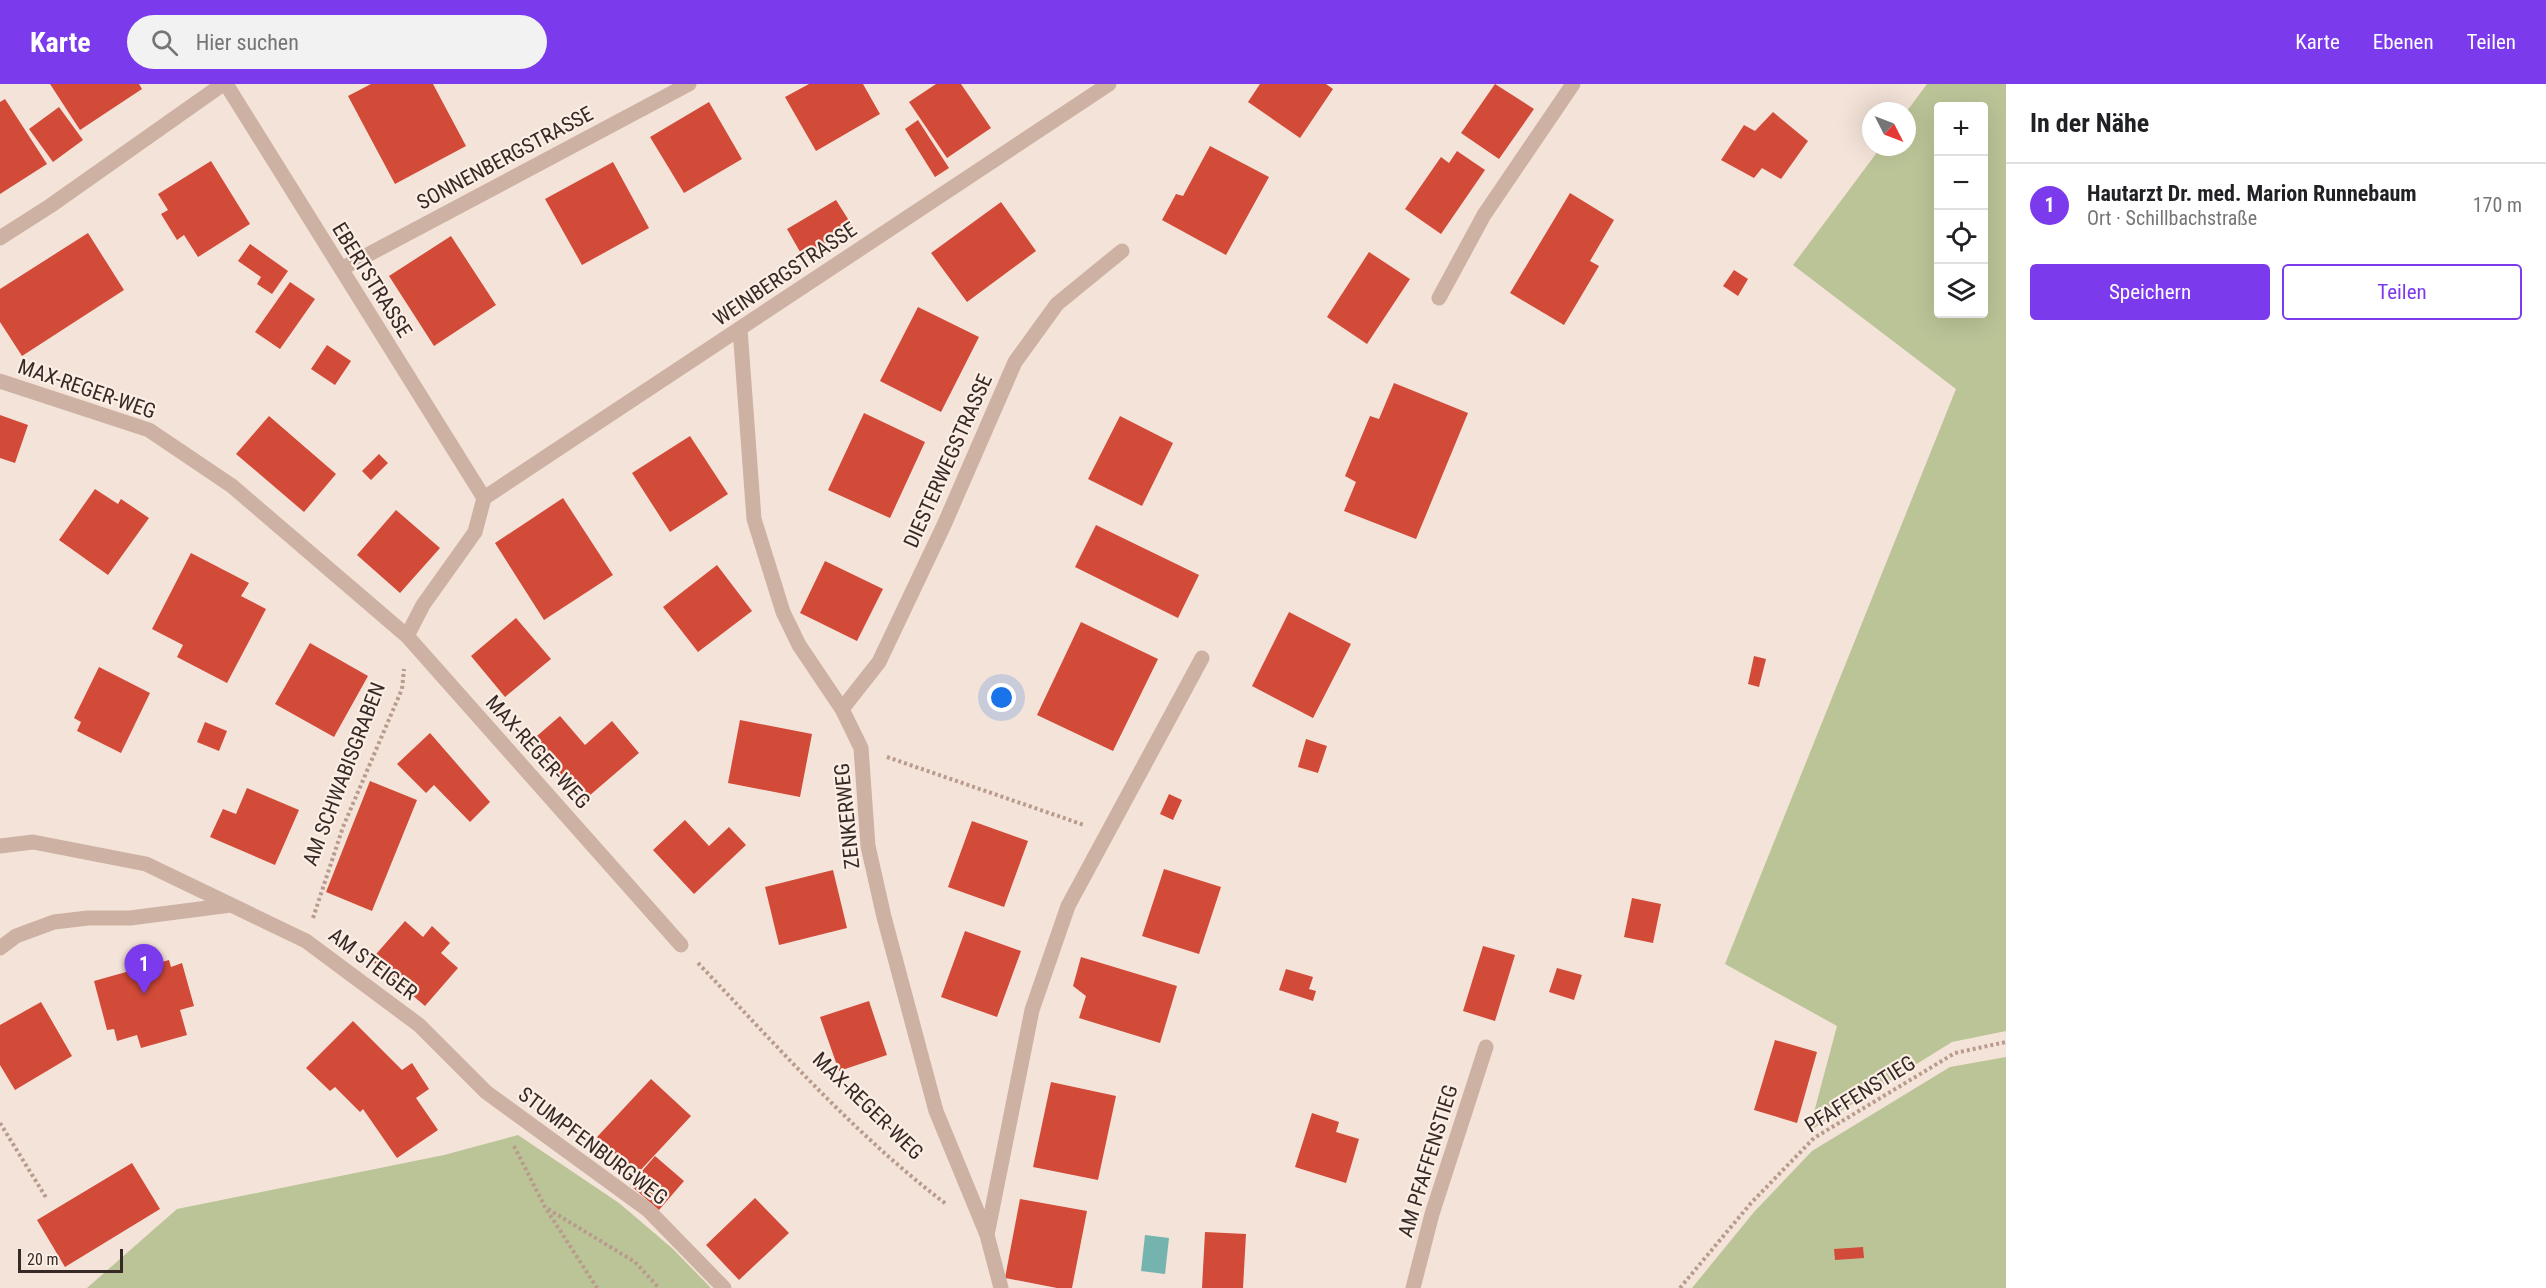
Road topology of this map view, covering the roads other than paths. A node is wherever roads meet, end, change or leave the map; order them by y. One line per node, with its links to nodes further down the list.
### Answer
1 (224, 84): 5 (street); 7 (street, EBERTSTRASSE)
2 (689, 84): 7 (street, SONNENBERGSTRASSE)
3 (1109, 84): 9 (street, WEINBERGSTRASSE)
4 (1573, 84): 8 (street)
5 (0, 238)
6 (1122, 251): 14 (street, DIESTERWEGSTRASSE)
7 (341, 269): 11 (street, EBERTSTRASSE)
8 (1439, 297)
9 (740, 329): 11 (street, WEINBERGSTRASSE); 14 (street, ZENKERWEG)
10 (0, 381): 12 (street, MAX-REGER-WEG)
11 (484, 498): 12 (street)
12 (407, 636): 17 (street, MAX-REGER-WEG)
13 (1202, 658): 21 (street, ZENKERWEG)
14 (842, 709): 21 (street, ZENKERWEG)
15 (0, 846): 16 (street, AM STEIGER)
16 (231, 905): 18 (street); 20 (street, AM STEIGER)
17 (681, 945)
18 (0, 948)
19 (1486, 1047): 24 (street, AM PFAFFENSTIEG)
20 (486, 1092): 22 (street, STUMPFENBURGWEG)
21 (987, 1235): 23 (street, ZENKERWEG)
22 (724, 1288)
23 (1001, 1288)
24 (1413, 1288)

